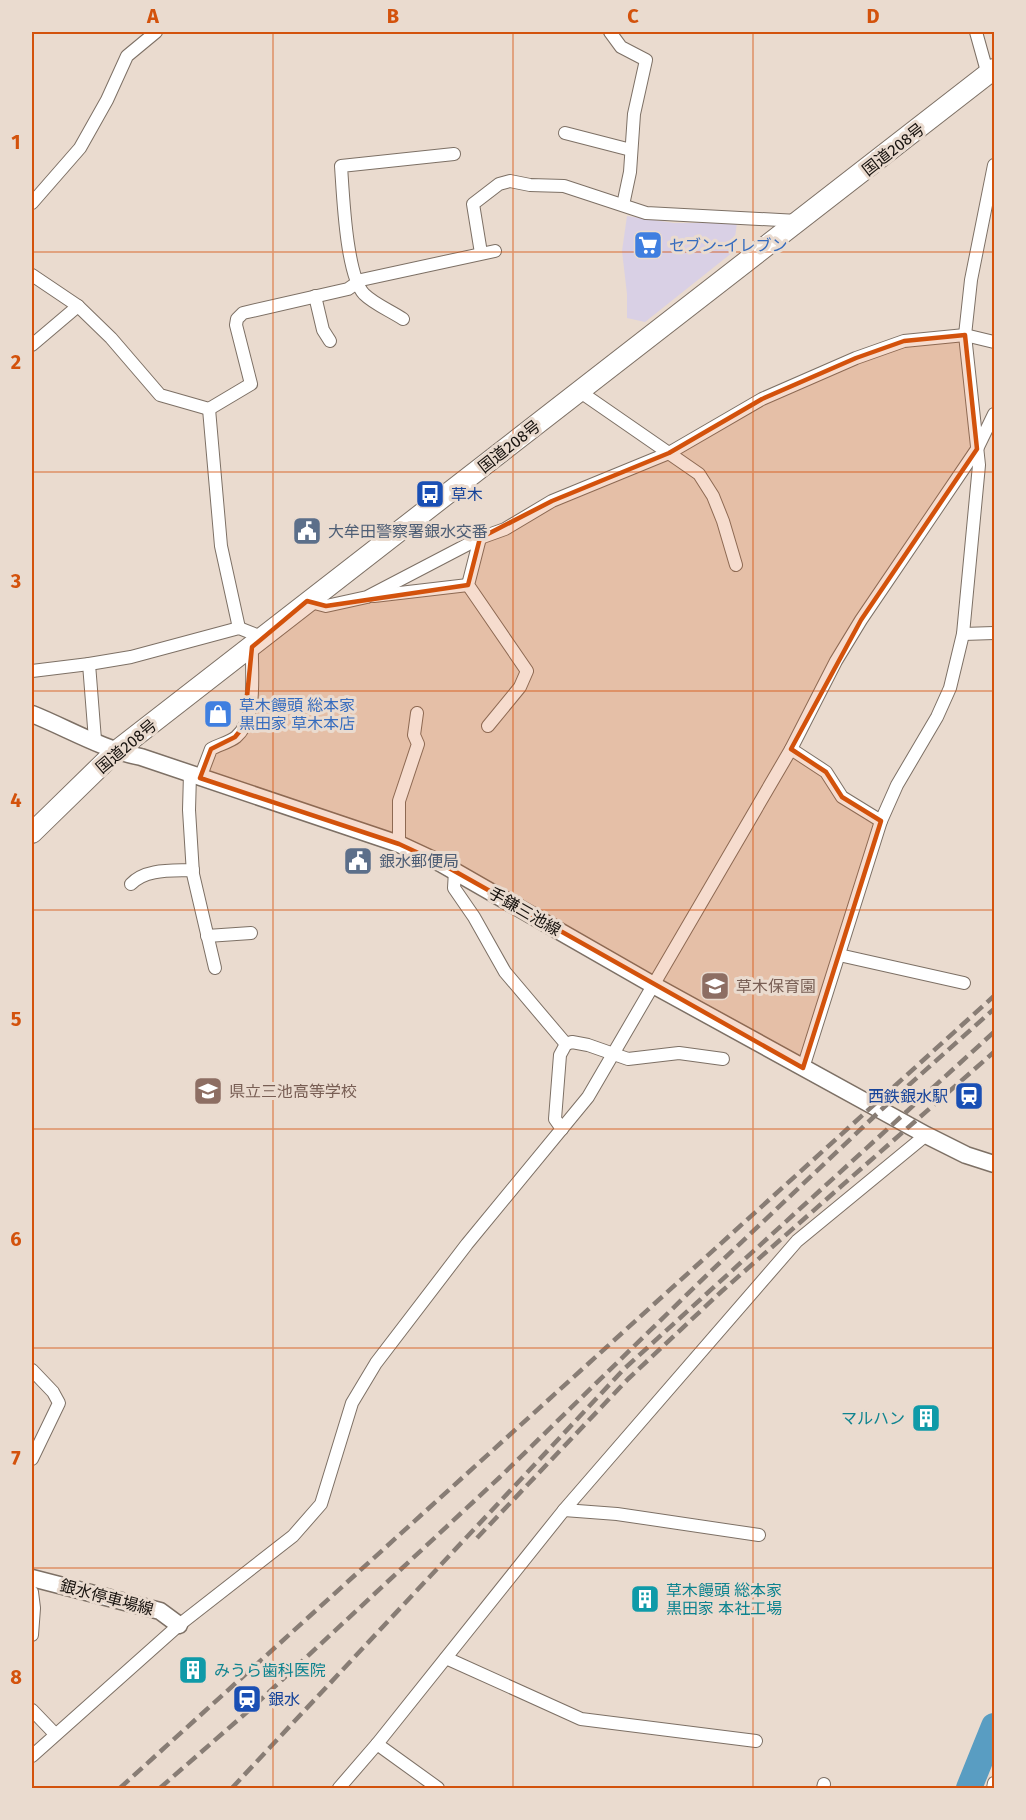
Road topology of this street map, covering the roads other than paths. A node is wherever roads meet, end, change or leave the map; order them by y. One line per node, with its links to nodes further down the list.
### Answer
1 (156, 32): 9 (street)
2 (610, 32): 6 (street)
3 (976, 32): 4 (street)
4 (991, 72): 11 (highway, 国道208号)
5 (565, 133): 6 (street)
6 (631, 150): 10 (street)
7 (454, 154): 15 (street)
8 (994, 165): 19 (street)
9 (32, 203)
10 (623, 205): 11 (street); 13 (street)
11 (799, 221): 23 (highway, 国道208号)
12 (495, 251): 13 (street)
13 (480, 253): 15 (street)
14 (32, 274): 17 (street)
15 (357, 283): 16 (street); 18 (street)
16 (315, 296): 20 (street); 24 (street)
17 (78, 306): 22 (street); 24 (street)
18 (403, 319)
19 (965, 335): 21 (street); 26 (street); 27 (street)
20 (330, 340)
21 (994, 342)
22 (32, 345)
23 (579, 391): 27 (street); 32 (highway, 国道208号)
24 (209, 409): 33 (street)
25 (994, 414): 26 (street)
26 (977, 448): 35 (street); 43 (street)
27 (669, 453): 28 (street); 29 (street)
28 (480, 538): 30 (street); 31 (street)
29 (736, 565)
30 (468, 585): 31 (street); 41 (street)
31 (367, 597): 32 (street)
32 (307, 602): 36 (highway, 国道208号)
33 (239, 628): 36 (street); 37 (street)
34 (994, 633): 35 (street)
35 (963, 634): 46 (street)
36 (258, 642): 44 (highway, 国道208号); 45 (street)
37 (89, 664): 38 (street); 42 (street)
38 (32, 671)
39 (417, 713): 48 (street)
40 (32, 714): 42 (main road, 手鎌三池線)
41 (488, 726)
42 (95, 740): 44 (main road, 手鎌三池線)
43 (791, 749): 46 (street); 57 (street)
44 (115, 752): 45 (main road, 手鎌三池線); 47 (highway, 国道208号)
45 (195, 776): 48 (main road, 手鎌三池線); 49 (street)
46 (881, 821): 54 (street)
47 (32, 833)
48 (399, 844): 50 (main road, 手鎌三池線)
49 (193, 870): 51 (street); 53 (street)
50 (455, 871): 57 (main road, 手鎌三池線); 58 (street)
51 (130, 884)
52 (251, 933): 53 (street)
53 (207, 936): 55 (street)
54 (839, 955): 56 (street); 61 (street)
55 (215, 968)
56 (964, 983)
57 (655, 986): 59 (street); 61 (main road, 手鎌三池線)
58 (566, 1044): 59 (street); 62 (street)
59 (615, 1053): 60 (street); 62 (street)
60 (723, 1059)
61 (803, 1068): 63 (main road, 手鎌三池線)
62 (562, 1129): 71 (street)
63 (926, 1135): 64 (main road, 手鎌三池線); 67 (street)
64 (994, 1164)
65 (32, 1370): 66 (street)
66 (32, 1459)
67 (564, 1510): 68 (street); 73 (street)
68 (759, 1535)
69 (32, 1578): 71 (main road, 銀水停車場線)
70 (32, 1592): 72 (street)
71 (179, 1625): 75 (street)
72 (32, 1635)
73 (446, 1658): 76 (street); 77 (street)
74 (32, 1710): 75 (street)
75 (55, 1734): 78 (street)
76 (756, 1741)
77 (377, 1744): 80 (street); 81 (street)
78 (32, 1755)
79 (994, 1784): 82 (street)
80 (339, 1788)
81 (438, 1788)
82 (993, 1788)

